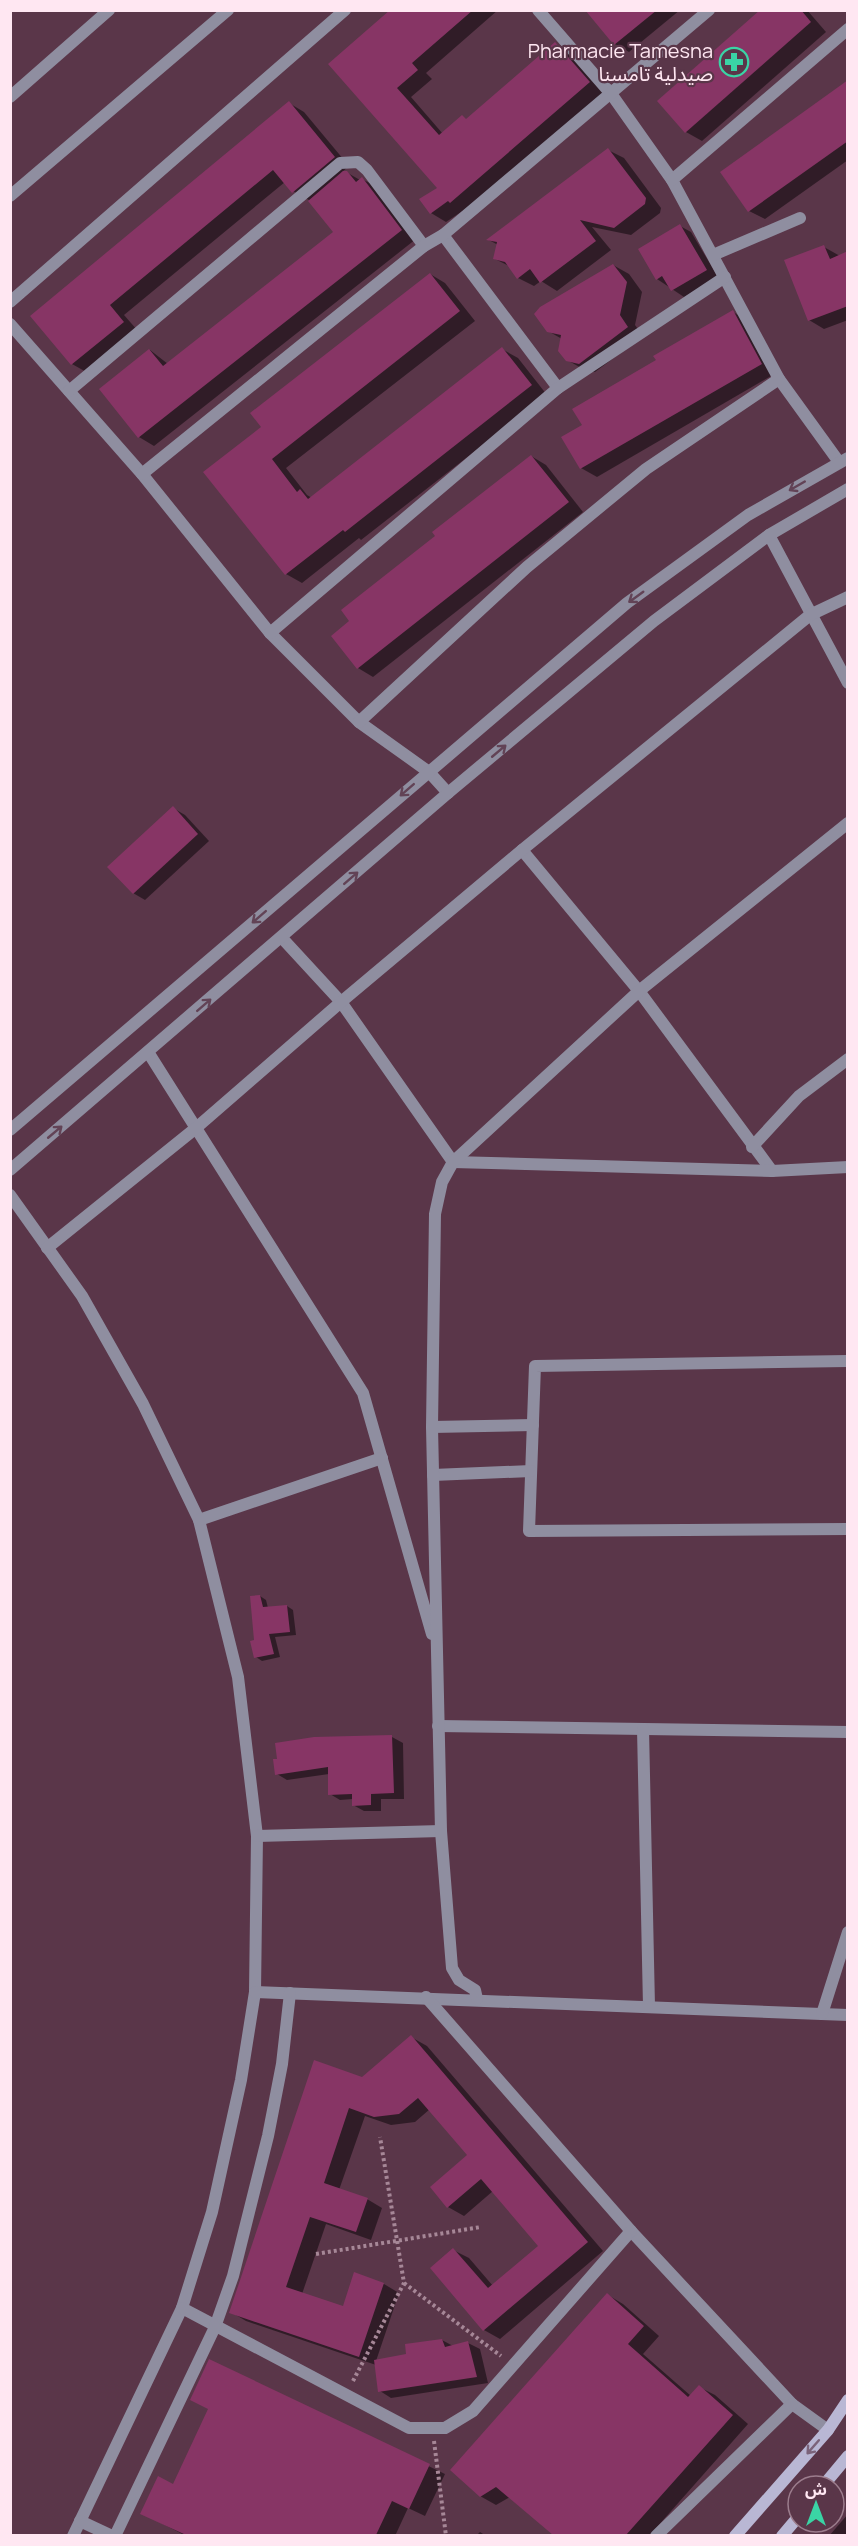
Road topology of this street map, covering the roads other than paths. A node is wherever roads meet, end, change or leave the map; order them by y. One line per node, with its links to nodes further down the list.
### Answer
1 (109, 10): 8 (street)
2 (228, 10): 10 (street)
3 (345, 10): 16 (street)
4 (538, 10): 7 (street)
5 (709, 10): 7 (street)
6 (848, 29): 9 (street)
7 (612, 95): 9 (street); 12 (street)
8 (10, 97)
9 (672, 180): 14 (street)
10 (10, 196)
11 (800, 218): 14 (street)
12 (443, 235): 13 (street); 19 (street)
13 (424, 246): 20 (street); 22 (street)
14 (713, 255): 15 (street)
15 (725, 277): 18 (street); 19 (street)
16 (10, 302)
17 (10, 324): 20 (street)
18 (779, 379): 21 (street); 29 (street)
19 (558, 388): 27 (street)
20 (69, 391): 22 (street)
21 (843, 460): 30 (street, one-way to 30)
22 (142, 474): 27 (street)
23 (848, 489): 24 (street)
24 (769, 535): 26 (street); 31 (street, one-way to 24)
25 (848, 597): 26 (street)
26 (810, 615): 28 (street); 33 (street)
27 (270, 633): 29 (street)
28 (848, 683)
29 (359, 722): 30 (street)
30 (429, 772): 31 (street); 40 (street, one-way to 40)
31 (448, 793): 34 (street, one-way to 31)
32 (848, 823): 35 (street)
33 (522, 850): 35 (street); 36 (street)
34 (282, 938): 36 (street); 37 (street, one-way to 34)
35 (639, 991): 41 (street); 42 (street)
36 (340, 1002): 39 (street); 42 (street)
37 (148, 1052): 39 (street); 44 (street, one-way to 37)
38 (848, 1059): 41 (street)
39 (196, 1128): 47 (street); 51 (street)
40 (10, 1130)
41 (752, 1147): 45 (street)
42 (453, 1162): 45 (street); 50 (street)
43 (848, 1167): 45 (street)
44 (10, 1170)
45 (772, 1171)
46 (10, 1195): 47 (street)
47 (47, 1248): 54 (street)
48 (848, 1361): 49 (street)
49 (533, 1425): 50 (street); 52 (street)
50 (432, 1427): 53 (street)
51 (382, 1458): 54 (street); 56 (street)
52 (531, 1471): 53 (street); 55 (street)
53 (433, 1475): 56 (street)
54 (199, 1520): 61 (street)
55 (848, 1529)
56 (437, 1652): 57 (street)
57 (438, 1726): 58 (street); 60 (street)
58 (642, 1729): 59 (street); 67 (street)
59 (848, 1732)
60 (441, 1830): 61 (street); 66 (street)
61 (257, 1836): 63 (street)
62 (848, 1932): 68 (street)
63 (255, 1992): 64 (street); 71 (street)
64 (290, 1993): 65 (street); 72 (street)
65 (426, 1997): 66 (street); 70 (street)
66 (477, 1999): 67 (street)
67 (650, 2006): 68 (street)
68 (822, 2014): 69 (street)
69 (848, 2015)
70 (631, 2231): 72 (street); 74 (street)
71 (182, 2308): 72 (street); 78 (street)
72 (215, 2327): 80 (street)
73 (848, 2400): 75 (street)
74 (792, 2404): 75 (street); 81 (street)
75 (828, 2430): 82 (street, one-way to 82)
76 (848, 2456): 77 (street)
77 (833, 2474)
78 (80, 2521): 79 (street); 80 (street)
79 (73, 2535)
80 (114, 2535)
81 (656, 2535)
82 (735, 2535)

